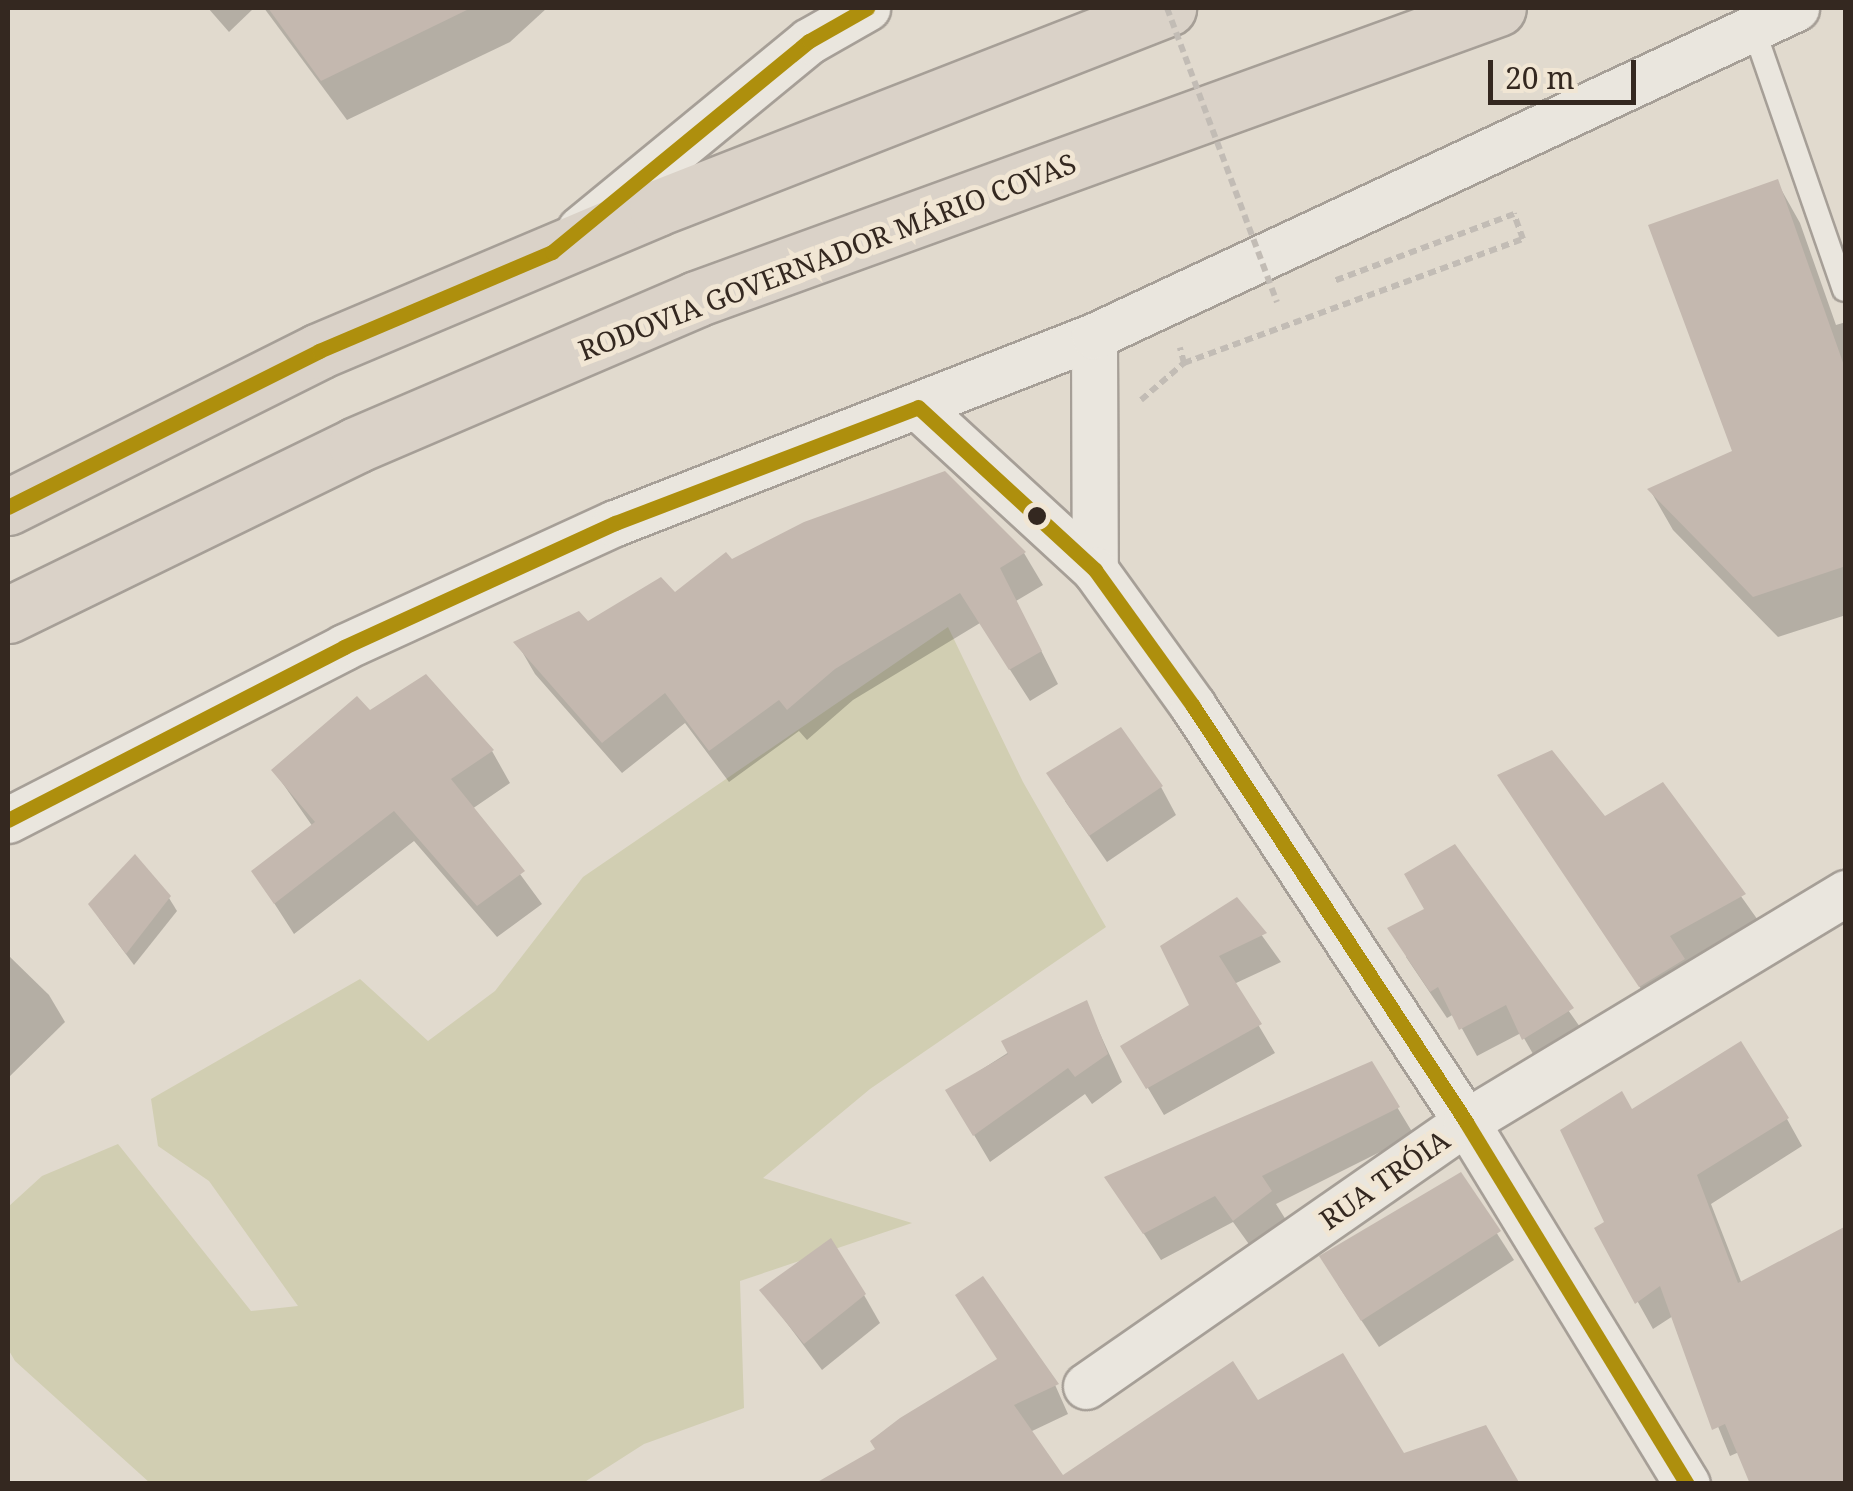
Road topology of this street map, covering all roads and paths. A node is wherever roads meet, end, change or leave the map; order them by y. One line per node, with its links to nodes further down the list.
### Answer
1 (866, 8): 6 (street)
2 (1168, 8): 6 (highway); 9 (path, bridge)
3 (1498, 8): 17 (highway, RODOVIA GOVERNADOR MÁRIO COVAS)
4 (1796, 8): 5 (street)
5 (1753, 26): 8 (lane); 10 (street)
6 (552, 252): 15 (highway)
7 (1314, 288): 12 (path)
8 (1844, 290)
9 (1295, 295)
10 (1167, 304): 11 (street); 12 (path)
11 (1094, 336): 13 (street); 14 (street)
12 (1184, 363): 14 (path)
13 (918, 407): 16 (street); 18 (street)
14 (1095, 438): 16 (street)
15 (8, 507)
16 (1095, 570): 20 (street)
17 (8, 614)
18 (8, 820)
19 (1846, 893): 20 (street, RUA TRÓIA)
20 (1466, 1122): 21 (street, RUA TRÓIA); 22 (street)
21 (1086, 1386)
22 (1687, 1484)

